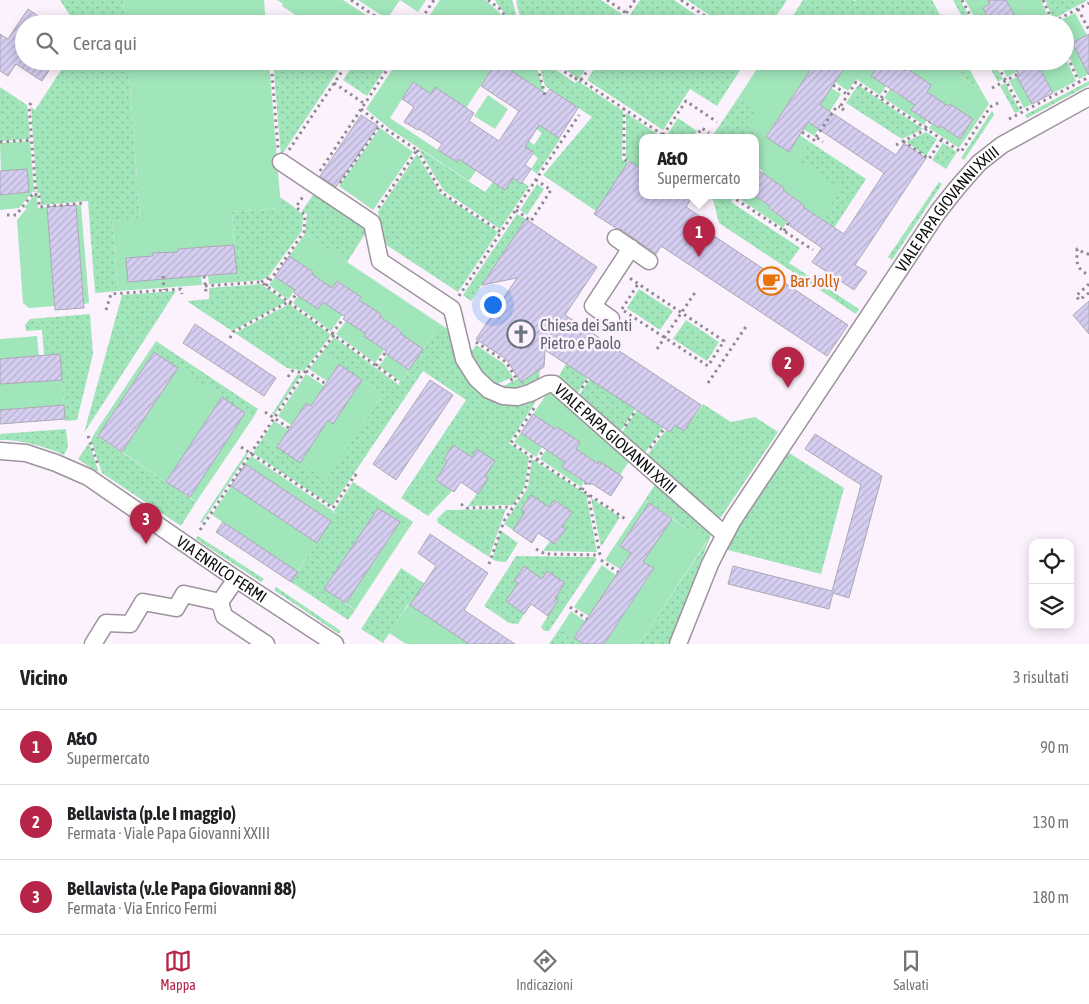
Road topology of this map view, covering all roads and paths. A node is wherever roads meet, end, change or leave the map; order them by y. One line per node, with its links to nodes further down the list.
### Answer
1 (351, 0): 12 (path)
2 (434, 0): 13 (path)
3 (488, 0): 14 (path)
4 (607, 0): 11 (path)
5 (634, 0): 11 (path)
6 (681, 0): 15 (path)
7 (962, 0): 16 (path)
8 (1043, 0): 17 (path)
9 (1089, 3): 10 (path)
10 (1078, 9): 18 (path); 19 (path)
11 (626, 13)
12 (374, 15)
13 (424, 15)
14 (504, 15)
15 (703, 15)
16 (970, 15)
17 (1050, 15)
18 (1067, 15)
19 (1089, 30)
20 (272, 70): 67 (path)
21 (342, 70): 33 (path)
22 (387, 70): 43 (path)
23 (538, 70): 37 (path)
24 (562, 70): 30 (path)
25 (588, 70): 30 (path)
26 (1001, 70): 31 (path)
27 (1074, 70): 32 (path)
28 (1018, 74): 31 (path)
29 (1089, 76): 32 (path)
30 (581, 80): 44 (path)
31 (1006, 80): 36 (path); 48 (path)
32 (1079, 82): 48 (path)
33 (334, 83): 43 (path); 67 (path)
34 (833, 85): 38 (path)
35 (888, 88): 40 (path)
36 (992, 88)
37 (545, 95)
38 (848, 95): 40 (path); 45 (path)
39 (1089, 97): 145 (street, VIALE PAPA GIOVANNI XXIII)
40 (881, 98): 54 (path)
41 (1000, 102): 60 (path)
42 (31, 103): 61 (path)
43 (365, 104): 46 (path)
44 (624, 108): 57 (path); 68 (path)
45 (840, 108): 47 (path); 59 (path)
46 (361, 109): 53 (path); 70 (path)
47 (844, 110)
48 (1023, 112): 50 (path)
49 (579, 115): 69 (path)
50 (1009, 120)
51 (716, 122): 57 (path)
52 (930, 122): 54 (path)
53 (380, 125): 66 (path); 72 (path)
54 (926, 129): 60 (path); 62 (path)
55 (802, 132): 59 (path)
56 (709, 133): 58 (path)
57 (663, 134)
58 (698, 134)
59 (816, 137): 64 (path)
60 (942, 139): 62 (path)
61 (32, 140): 63 (path); 71 (path)
62 (902, 141): 65 (path)
63 (0, 142)
64 (823, 142)
65 (896, 145)
66 (417, 150): 77 (path); 80 (path)
67 (281, 162): 70 (street)
68 (628, 162)
69 (536, 180): 75 (path); 75 (path)
70 (312, 183): 72 (street); 90 (path)
71 (36, 190): 74 (path); 76 (path)
72 (331, 196): 77 (street)
73 (738, 200): 79 (path)
74 (84, 204)
75 (516, 210): 80 (path)
76 (7, 216)
77 (369, 221): 104 (street)
78 (789, 222): 79 (path)
79 (784, 231): 83 (path)
80 (501, 232): 104 (path)
81 (616, 238): 82 (street)
82 (631, 248): 85 (street); 86 (street)
83 (813, 250)
84 (1089, 254): 87 (path)
85 (649, 261)
86 (617, 270): 92 (path); 102 (street)
87 (1089, 275)
88 (163, 276): 96 (path)
89 (204, 276): 94 (path)
90 (273, 276): 91 (path); 95 (path)
91 (261, 282): 94 (path); 95 (path)
92 (638, 284): 106 (path); 107 (path)
93 (1089, 284): 101 (path)
94 (205, 286): 98 (path)
95 (266, 286): 103 (path)
96 (164, 290): 99 (path); 105 (path)
97 (696, 291): 106 (path)
98 (206, 292)
99 (182, 294)
100 (296, 294): 103 (path)
101 (1089, 294)
102 (600, 295): 107 (path); 107 (street)
103 (289, 303): 111 (path); 112 (path)
104 (451, 308): 110 (street)
105 (106, 310)
106 (681, 313): 113 (path); 113 (path)
107 (616, 314): 113 (path)
108 (343, 319): 111 (path)
109 (746, 325): 119 (path)
110 (457, 329): 122 (street); 122 (path)
111 (333, 334): 116 (path); 117 (path)
112 (230, 338)
113 (665, 338): 114 (path)
114 (657, 349)
115 (385, 353): 116 (path)
116 (376, 366): 121 (path)
117 (305, 372): 118 (path); 120 (path); 125 (path)
118 (288, 377)
119 (708, 383)
120 (326, 384)
121 (400, 384)
122 (489, 390): 135 (street, VIALE PAPA GIOVANNI XXIII)
123 (536, 406): 133 (path)
124 (265, 412): 125 (path)
125 (274, 418): 126 (path); 132 (path)
126 (289, 428)
127 (664, 429): 135 (path)
128 (88, 436): 137 (path)
129 (242, 448): 132 (path)
130 (544, 449): 134 (path)
131 (0, 451): 137 (street, VIA ENRICO FERMI)
132 (251, 454): 136 (path); 144 (path)
133 (531, 456): 134 (path); 142 (path)
134 (536, 460): 139 (path)
135 (640, 460): 145 (street, VIALE PAPA GIOVANNI XXIII)
136 (358, 477)
137 (94, 481): 150 (street, VIA ENRICO FERMI)
138 (586, 483): 139 (path)
139 (582, 490): 140 (path)
140 (588, 494): 143 (path); 147 (path)
141 (461, 504): 142 (path)
142 (513, 507): 148 (path)
143 (628, 520)
144 (200, 530)
145 (725, 535): 157 (street, VIALE PAPA GIOVANNI XXIII)
146 (536, 549): 147 (path)
147 (601, 557): 149 (path)
148 (489, 564)
149 (618, 572)
150 (236, 579): 151 (street); 156 (street, VIA ENRICO FERMI)
151 (220, 602): 154 (street); 155 (street)
152 (570, 607): 153 (path)
153 (587, 619)
154 (93, 644)
155 (266, 644)
156 (335, 644)
157 (678, 644)

